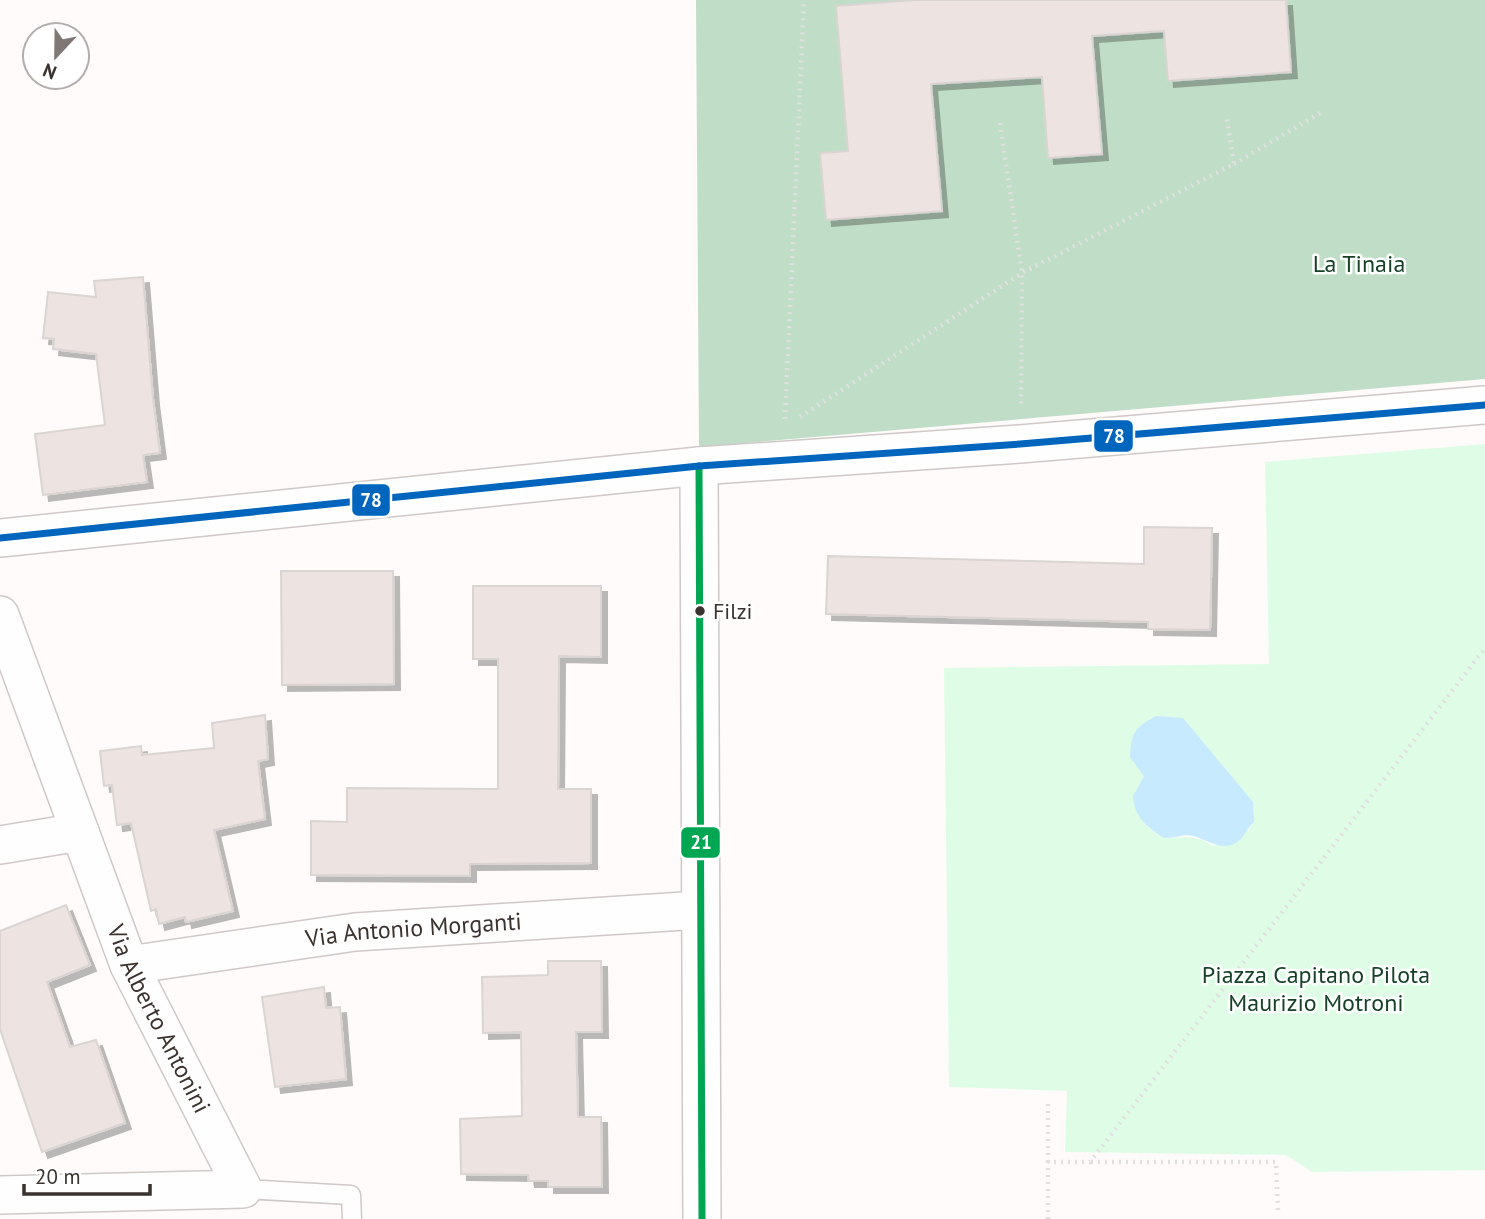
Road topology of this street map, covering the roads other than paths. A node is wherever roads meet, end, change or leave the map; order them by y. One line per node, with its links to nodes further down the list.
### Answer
1 (1485, 405): 2 (street)
2 (699, 466): 3 (street); 7 (street)
3 (0, 538)
4 (0, 615): 5 (street, Via Alberto Antonini)
5 (80, 832): 6 (street); 8 (street, Via Alberto Antonini)
6 (0, 845)
7 (700, 910): 8 (street, Via Antonio Morganti); 12 (street)
8 (129, 965): 9 (street, Via Alberto Antonini)
9 (243, 1189): 10 (street); 11 (lane)
10 (0, 1195)
11 (352, 1219)
12 (702, 1219)

